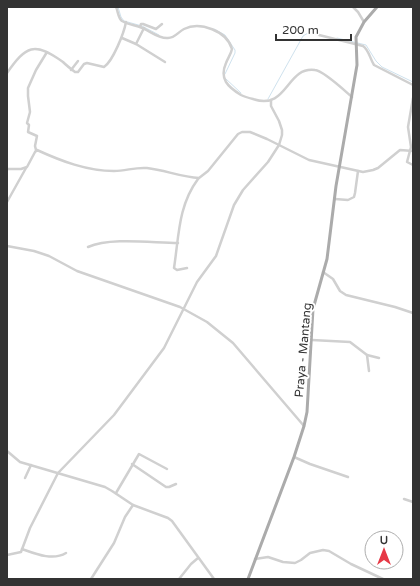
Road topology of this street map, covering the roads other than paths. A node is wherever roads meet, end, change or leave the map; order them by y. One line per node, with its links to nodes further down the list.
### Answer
1 (116, 7): 4 (street)
2 (353, 7): 5 (street)
3 (377, 7): 5 (main road)
4 (126, 22): 7 (street); 10 (street)
5 (364, 22): 12 (main road, Praya - Mantang)
6 (162, 24): 7 (street)
7 (141, 25): 8 (street)
8 (144, 28): 11 (street); 21 (street)
9 (319, 35): 12 (street)
10 (122, 38): 11 (street); 16 (street)
11 (136, 44): 15 (street)
12 (356, 44): 18 (street); 19 (main road, Praya - Mantang)
13 (47, 52): 16 (street); 17 (street); 23 (street)
14 (78, 61): 16 (street)
15 (165, 62)
16 (71, 70)
17 (7, 73)
18 (413, 85)
19 (352, 96): 21 (street); 26 (main road, Praya - Mantang)
20 (413, 98): 24 (street)
21 (271, 100): 22 (street)
22 (280, 145): 26 (street); 30 (street); 38 (street)
23 (36, 150): 27 (street); 30 (street)
24 (412, 151): 25 (street); 29 (street)
25 (413, 165)
26 (340, 166): 29 (street); 31 (main road, Praya - Mantang)
27 (26, 168): 28 (street); 32 (street)
28 (7, 169)
29 (358, 171): 31 (street)
30 (199, 178): 33 (street)
31 (335, 199): 37 (main road, Praya - Mantang)
32 (7, 202)
33 (178, 243): 35 (street); 36 (street)
34 (7, 246): 38 (street)
35 (88, 247)
36 (187, 268)
37 (323, 272): 39 (street); 40 (main road, Praya - Mantang)
38 (183, 309): 44 (street); 50 (street)
39 (413, 313)
40 (312, 340): 41 (street); 44 (main road, Praya - Mantang)
41 (367, 355): 42 (street); 43 (street)
42 (379, 358)
43 (369, 371)
44 (304, 426): 46 (main road, Praya - Mantang)
45 (7, 451): 48 (street)
46 (294, 457): 51 (street); 62 (main road, Praya - Mantang)
47 (132, 464): 49 (street); 53 (street); 54 (street)
48 (31, 465): 50 (street); 52 (street)
49 (167, 469)
50 (58, 473): 54 (street); 58 (street)
51 (348, 477)
52 (25, 478)
53 (176, 484)
54 (116, 493): 57 (street)
55 (404, 500): 56 (street)
56 (413, 502)
57 (133, 505): 61 (street); 63 (street)
58 (22, 549): 59 (street); 60 (street)
59 (66, 553)
60 (7, 555)
61 (198, 558): 64 (street); 65 (street)
62 (255, 558): 66 (main road, Praya - Mantang); 67 (street)
63 (91, 579)
64 (179, 579)
65 (214, 579)
66 (248, 579)
67 (383, 579)

